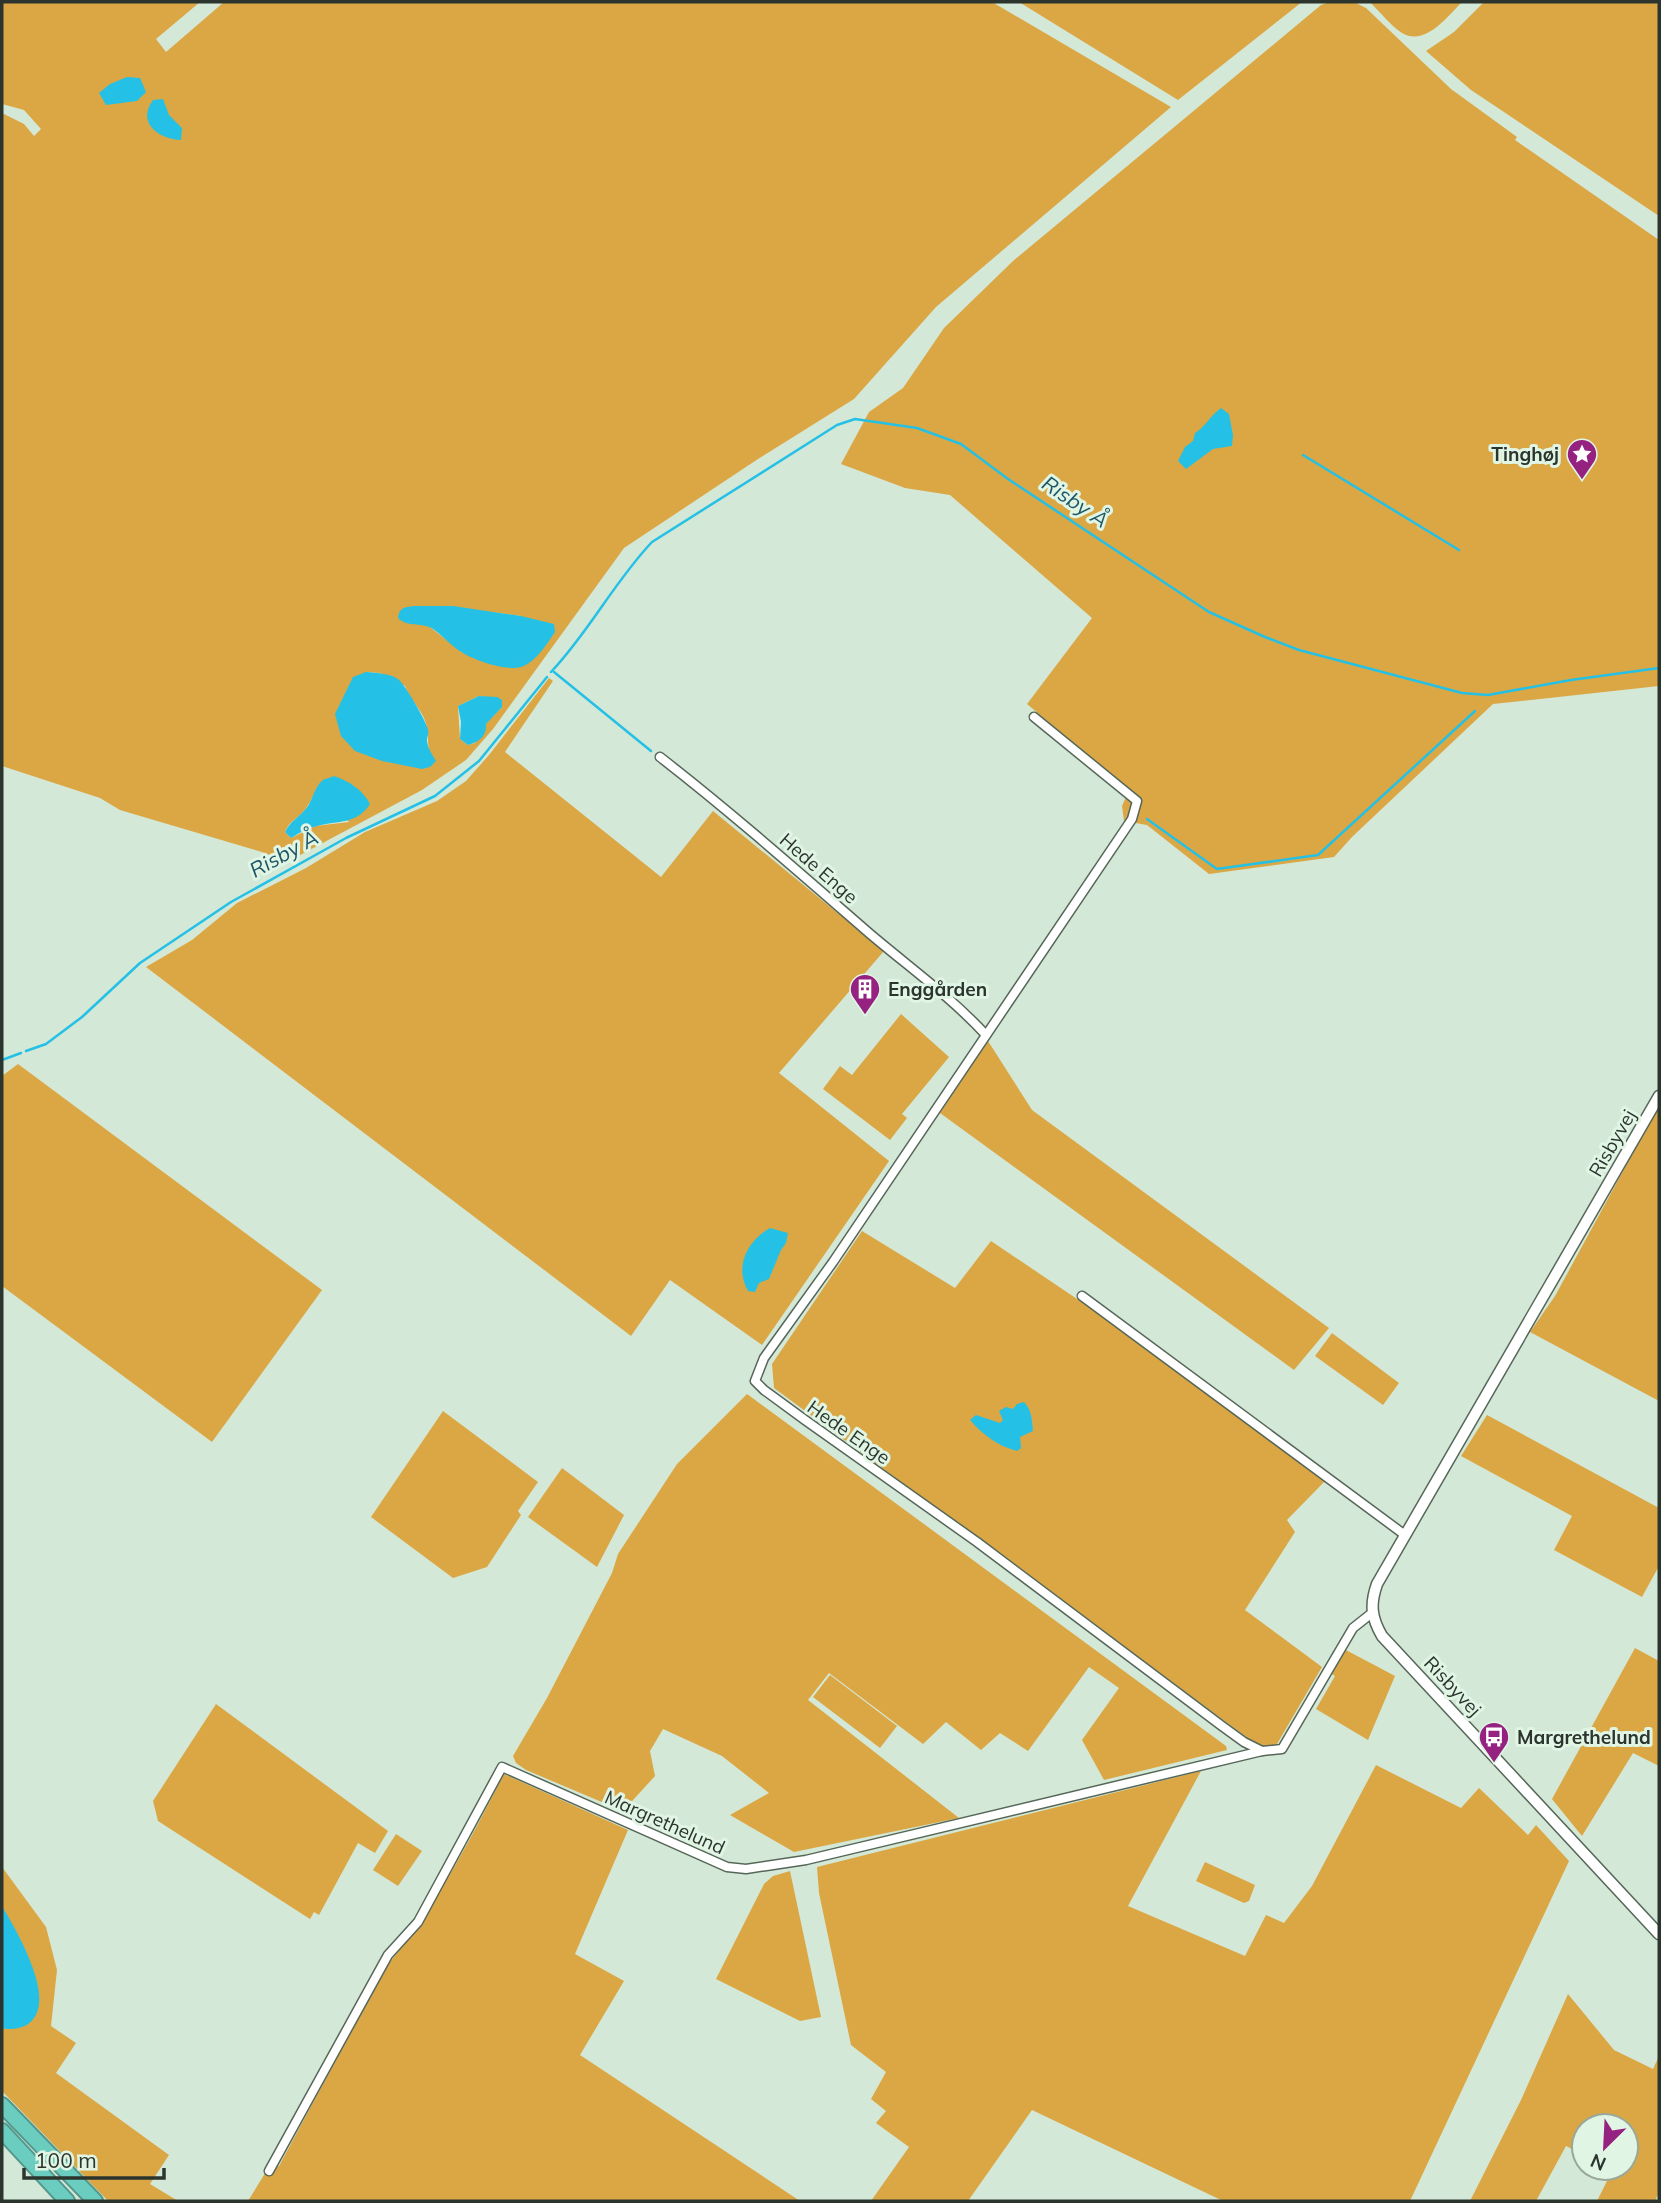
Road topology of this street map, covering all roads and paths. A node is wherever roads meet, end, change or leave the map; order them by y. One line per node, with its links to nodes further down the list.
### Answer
1 (1034, 718): 3 (street, Hede Enge)
2 (660, 757): 3 (street, Hede Enge)
3 (986, 1035): 8 (street, Hede Enge)
4 (1659, 1096): 6 (street, Risbyvej)
5 (1082, 1296): 6 (street)
6 (1405, 1535): 7 (street, Risbyvej)
7 (1372, 1613): 8 (street, Margrethelund); 9 (street, Risbyvej)
8 (1262, 1751): 12 (street, Margrethelund)
9 (1659, 1934)
10 (2, 2105): 14 (highway)
11 (2, 2131): 13 (highway)
12 (269, 2171)
13 (67, 2201)
14 (95, 2201)

